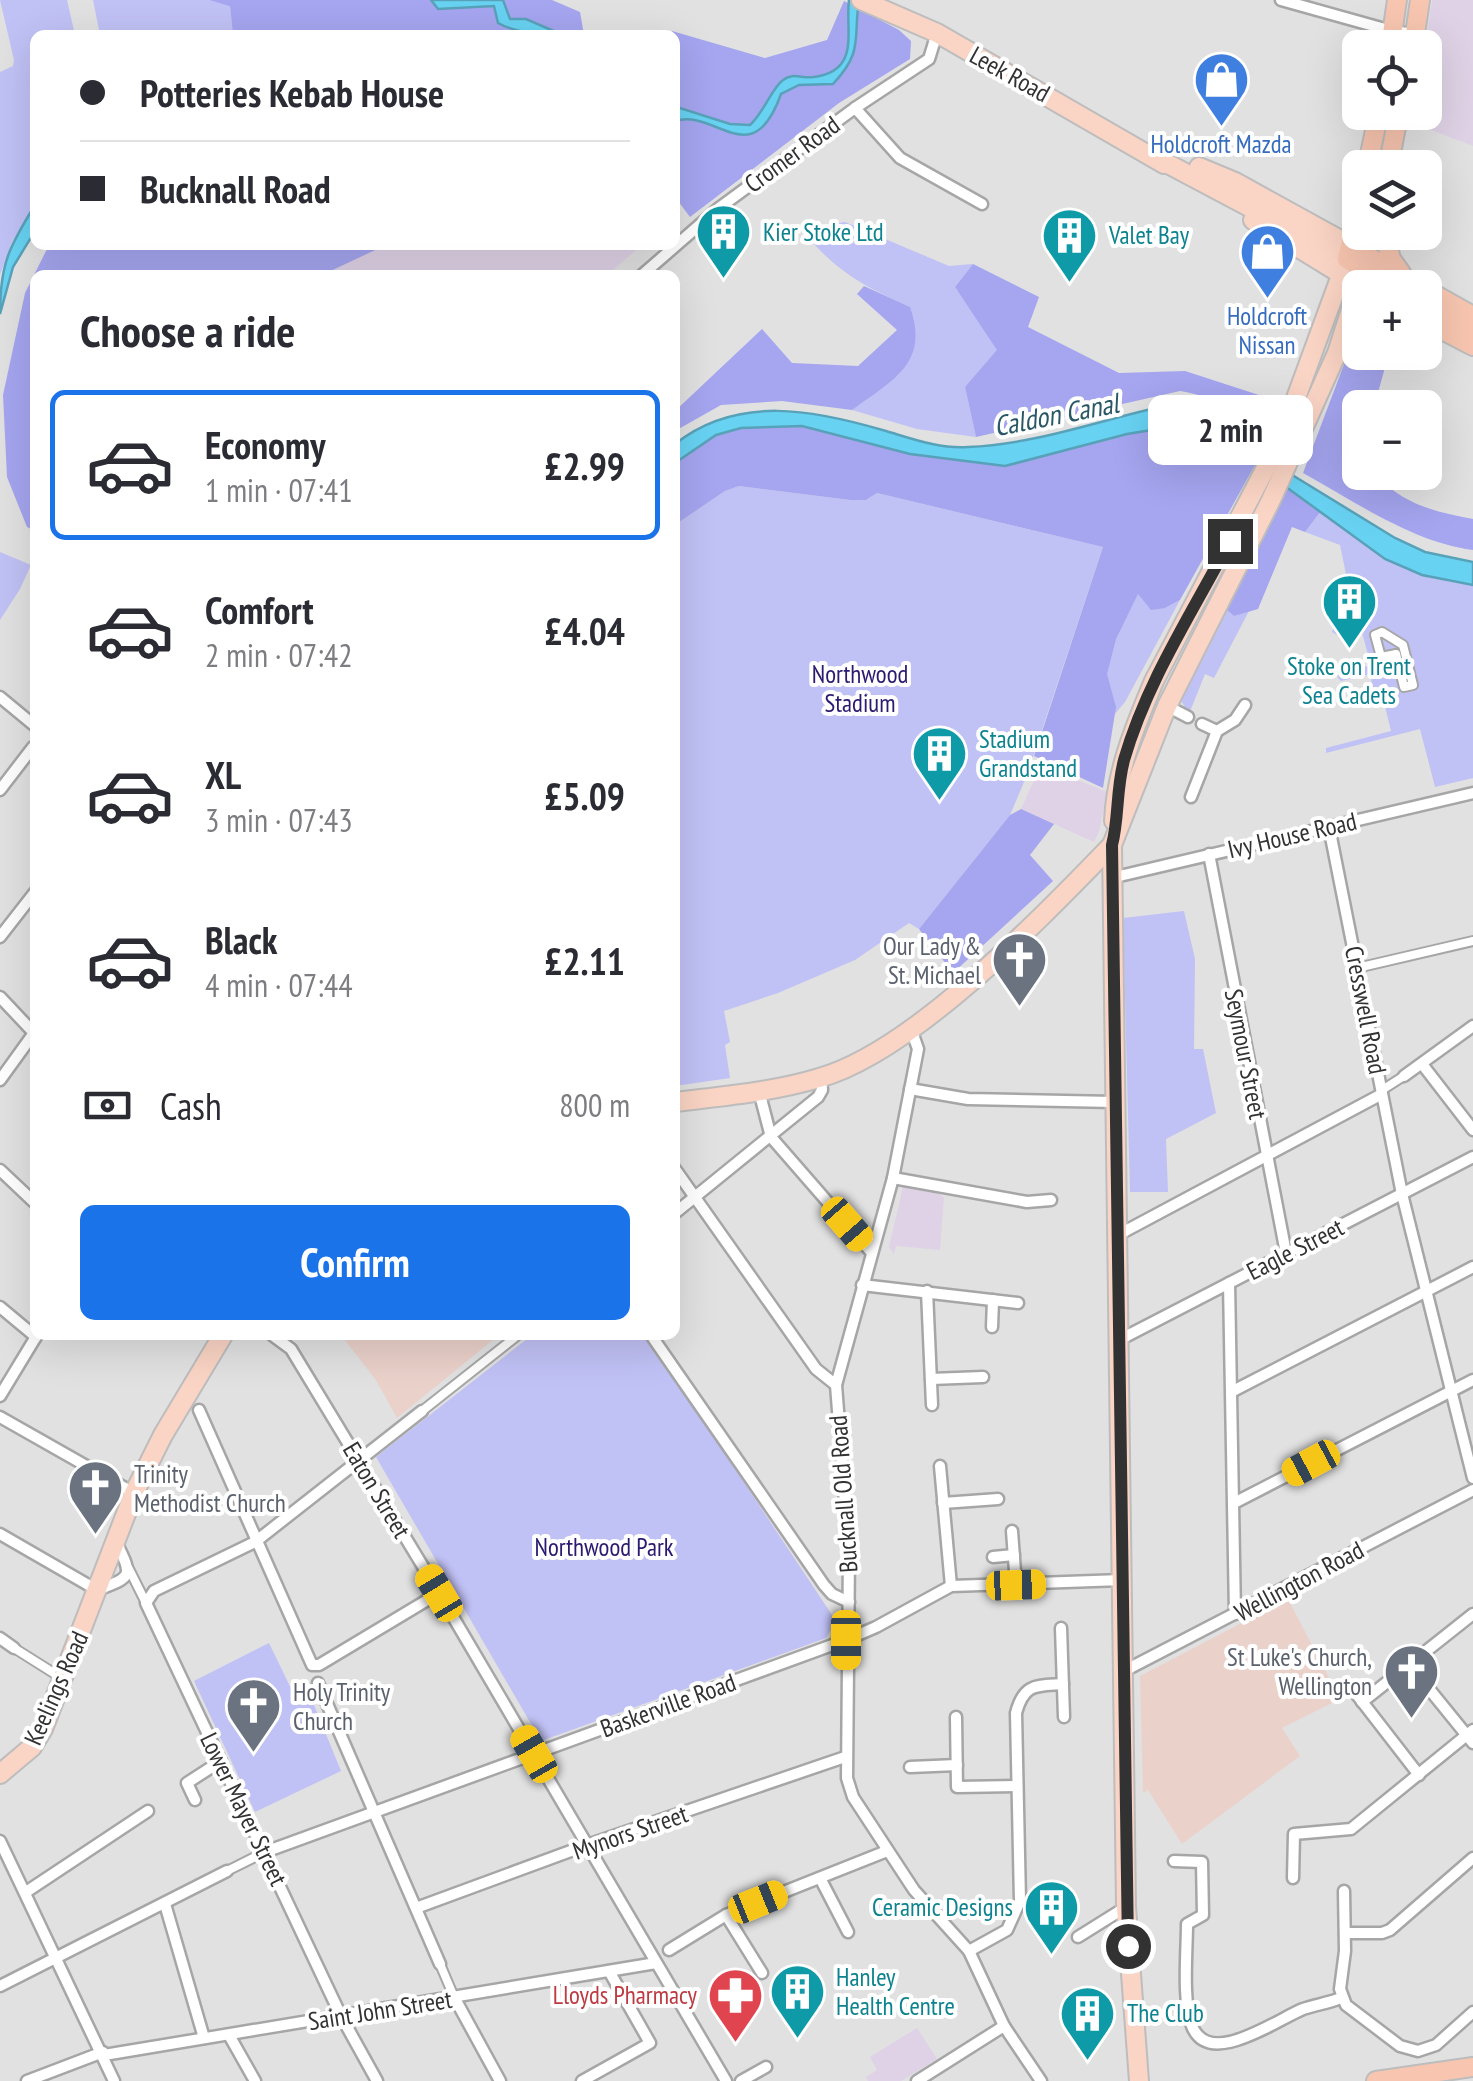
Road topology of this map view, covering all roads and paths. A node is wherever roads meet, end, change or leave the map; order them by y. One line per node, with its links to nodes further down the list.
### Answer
1 (1281, 0): 5 (street)
2 (1396, 0): 6 (highway)
3 (1420, 0): 7 (highway)
4 (864, 1): 8 (main road, Leek Road)
5 (1366, 30)
6 (1392, 30)
7 (1416, 30)
8 (937, 33): 9 (street, Cromer Road); 13 (main road, Leek Road)
9 (855, 108): 10 (street); 11 (street, Cromer Road)
10 (982, 204)
11 (680, 242)
12 (670, 250): 14 (street, Cromer Road)
13 (1356, 269): 21 (main road)
14 (648, 270)
15 (1442, 299): 17 (highway)
16 (1442, 315): 19 (highway)
17 (1473, 316)
18 (1442, 330): 20 (highway)
19 (1473, 332)
20 (1473, 346)
21 (1264, 494): 25 (main road); 35 (main road)
22 (1381, 657): 22 (street)
23 (0, 698): 27 (street)
24 (1245, 705): 29 (street)
25 (1166, 706): 26 (street); 35 (main road)
26 (1188, 717)
27 (30, 722)
28 (1202, 724): 29 (street)
29 (1217, 731): 33 (street)
30 (30, 751): 31 (street)
31 (0, 790)
32 (1473, 793): 34 (street, Ivy House Road)
33 (1191, 796)
34 (1329, 827): 36 (street, Ivy House Road); 41 (street, Cresswell Road)
35 (1113, 841): 37 (main road); 45 (main road)
36 (1209, 854): 37 (street, Ivy House Road); 58 (street, Seymour Street)
37 (1111, 878): 55 (main road)
38 (30, 898): 39 (street)
39 (0, 937)
40 (1473, 941): 41 (street)
41 (1358, 968): 53 (street, Cresswell Road)
42 (0, 997): 44 (street)
43 (1473, 1026): 47 (street)
44 (30, 1029)
45 (911, 1029): 49 (main road); 51 (street, Bucknall Old Road)
46 (30, 1041): 50 (street)
47 (1422, 1064): 48 (street); 56 (street)
48 (1404, 1076): 53 (street)
49 (821, 1078): 52 (main road); 57 (street)
50 (0, 1080)
51 (910, 1089): 55 (street); 62 (street, Bucknall Old Road)
52 (759, 1091): 54 (main road); 57 (street)
53 (1382, 1092): 58 (street); 63 (street, Cresswell Road)
54 (680, 1101)
55 (1114, 1102): 68 (main road)
56 (1473, 1130)
57 (771, 1137): 65 (street); 69 (street)
58 (1266, 1155): 68 (street); 70 (street, Seymour Street)
59 (1473, 1156): 63 (street, Eagle Street)
60 (0, 1170): 64 (street)
61 (680, 1176): 65 (street)
62 (892, 1178): 67 (street); 69 (street, Bucknall Old Road)
63 (1402, 1194): 70 (street, Eagle Street); 74 (street, Cresswell Road)
64 (30, 1197)
65 (695, 1198): 66 (street); 90 (street)
66 (680, 1209)
67 (1041, 1216)
68 (1116, 1236): 86 (main road)
69 (872, 1253): 73 (street, Bucknall Old Road)
70 (1286, 1253): 72 (street, Eagle Street)
71 (1473, 1267): 74 (street)
72 (1229, 1283): 86 (street, Eagle Street); 93 (street)
73 (862, 1284): 75 (street); 90 (street, Bucknall Old Road)
74 (1428, 1290): 92 (street, Cresswell Road); 93 (street)
75 (927, 1292): 76 (street); 88 (street)
76 (993, 1300): 77 (street); 79 (street)
77 (1018, 1303)
78 (0, 1306): 80 (street)
79 (992, 1327)
80 (30, 1331)
81 (34, 1340): 94 (street)
82 (220, 1340): 91 (main road, Keelings Road)
83 (279, 1340): 101 (street, Eaton Street)
84 (512, 1340): 97 (street)
85 (654, 1340): 122 (street)
86 (1118, 1341): 116 (main road)
87 (983, 1377): 88 (street)
88 (931, 1378): 95 (street)
89 (1473, 1380): 92 (street)
90 (836, 1385): 122 (street, Bucknall Old Road)
91 (190, 1390): 96 (street); 105 (main road, Keelings Road)
92 (1453, 1390): 103 (street, Cresswell Road); 107 (street)
93 (1233, 1391): 107 (street)
94 (0, 1396)
95 (932, 1405)
96 (199, 1410): 99 (street)
97 (422, 1411): 101 (street)
98 (0, 1416): 105 (street)
99 (205, 1423): 100 (street); 112 (street)
100 (192, 1430)
101 (359, 1460): 112 (street); 120 (street, Eaton Street)
102 (940, 1466): 108 (street)
103 (1473, 1478)
104 (1473, 1490): 123 (street, Wellington Road)
105 (134, 1493): 111 (main road, Keelings Road)
106 (998, 1499): 108 (street)
107 (1234, 1503): 123 (street)
108 (943, 1504): 118 (street)
109 (1012, 1530): 113 (street)
110 (0, 1534): 119 (street)
111 (115, 1541): 115 (street); 119 (main road, Keelings Road)
112 (255, 1542): 121 (street); 128 (street)
113 (1014, 1555): 114 (street); 117 (street)
114 (993, 1557)
115 (129, 1569): 119 (street); 121 (street, Lower Mayer Street)
116 (1122, 1580): 117 (street); 130 (main road)
117 (1016, 1585): 118 (street)
118 (951, 1586): 126 (street, Baskerville Road)
119 (97, 1590): 131 (main road, Keelings Road)
120 (439, 1593): 128 (street); 137 (street, Eaton Street)
121 (147, 1600): 139 (street, Lower Mayer Street)
122 (849, 1602): 126 (street, Bucknall Old Road)
123 (1235, 1614): 130 (street, Wellington Road)
124 (1473, 1614): 129 (street)
125 (1060, 1628): 133 (street)
126 (846, 1640): 137 (street, Baskerville Road); 138 (street, Bucknall Old Road)
127 (4, 1643): 131 (street)
128 (310, 1663): 132 (street)
129 (1408, 1663): 136 (street); 143 (street)
130 (1124, 1671): 160 (main road)
131 (64, 1680): 142 (main road, Keelings Road)
132 (318, 1684): 147 (street)
133 (1063, 1684): 135 (street); 144 (street)
134 (956, 1716): 140 (street)
135 (1064, 1717)
136 (1471, 1736): 143 (street)
137 (534, 1754): 147 (street, Baskerville Road); 149 (street, Eaton Street)
138 (845, 1756): 149 (street, Mynors Street); 150 (street, Bucknall Old Road)
139 (221, 1761): 145 (street); 151 (street, Lower Mayer Street)
140 (957, 1765): 141 (street); 144 (street)
141 (910, 1767)
142 (0, 1774)
143 (1419, 1775): 156 (street)
144 (1017, 1786): 167 (street)
145 (195, 1800)
146 (148, 1811): 158 (street)
147 (373, 1812): 151 (street, Baskerville Road); 161 (street)
148 (0, 1842): 158 (street)
149 (587, 1845): 161 (street, Mynors Street); 169 (street, Eaton Street)
150 (887, 1851): 155 (street); 167 (street, Bucknall Old Road)
151 (265, 1852): 154 (street); 178 (street, Lower Mayer Street)
152 (1473, 1858): 164 (street)
153 (1174, 1861): 176 (street)
154 (228, 1871): 159 (street)
155 (820, 1878): 162 (street); 163 (street)
156 (1292, 1878)
157 (1344, 1891): 164 (street)
158 (26, 1892): 168 (street)
159 (164, 1904): 168 (street); 181 (street)
160 (1126, 1907): 165 (street); 173 (main road)
161 (416, 1908): 170 (street)
162 (726, 1915): 166 (street); 172 (street)
163 (848, 1932)
164 (1346, 1933): 176 (street)
165 (1078, 1938)
166 (670, 1950): 169 (street)
167 (969, 1951): 179 (street, Bucknall Old Road)
168 (57, 1958): 174 (street); 182 (street)
169 (655, 1961): 171 (street, Saint John Street); 191 (street, Eaton Street)
170 (440, 1964): 175 (street)
171 (609, 1971): 175 (street, Saint John Street); 190 (street)
172 (762, 1973)
173 (1130, 1984): 195 (main road); 196 (main road)
174 (0, 1986)
175 (454, 1997): 178 (street, Saint John Street); 189 (street)
176 (1341, 1998): 177 (street)
177 (1473, 2012)
178 (341, 2016): 180 (street, Saint John Street); 188 (street, Lower Mayer Street)
179 (1004, 2026): 193 (street); 194 (street, Bucknall Old Road)
180 (229, 2035): 181 (street, Saint John Street); 187 (street)
181 (204, 2038): 182 (street, Saint John Street)
182 (103, 2054): 185 (street, Saint John Street); 186 (street)
183 (1473, 2066): 197 (highway)
184 (766, 2068): 192 (street)
185 (28, 2081)
186 (114, 2081)
187 (255, 2081)
188 (377, 2081)
189 (500, 2081)
190 (582, 2081)
191 (726, 2081)
192 (741, 2081)
193 (917, 2081)
194 (1041, 2081)
195 (1127, 2081)
196 (1139, 2081)
197 (1376, 2081)

